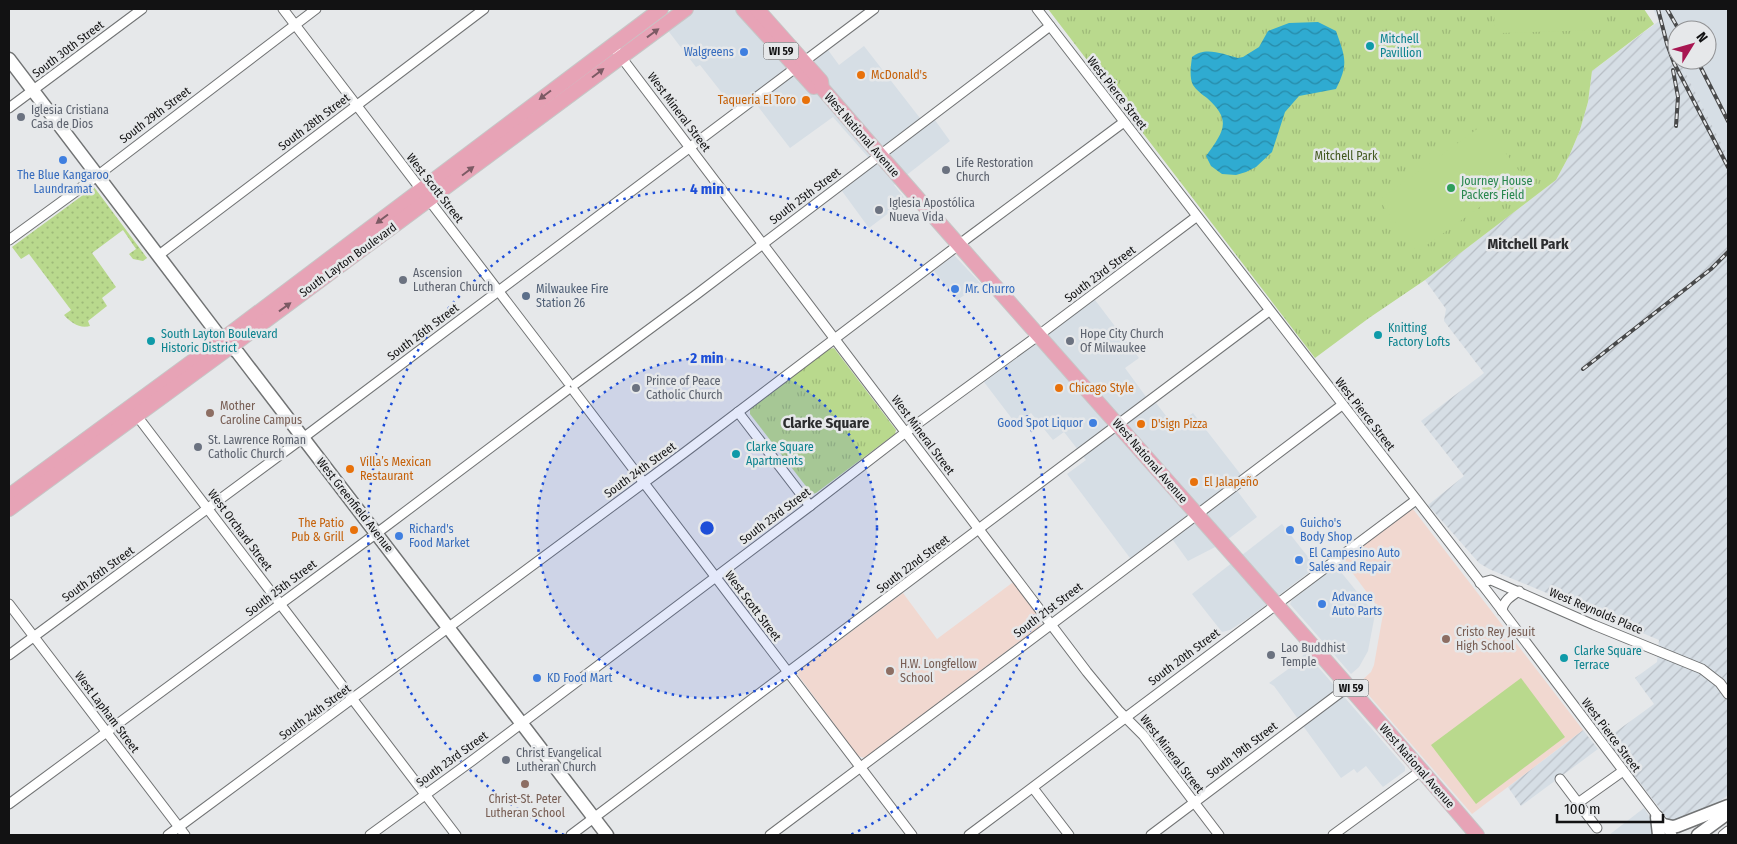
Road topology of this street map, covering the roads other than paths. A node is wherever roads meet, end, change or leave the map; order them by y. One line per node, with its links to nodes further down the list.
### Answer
1 (142, 9): 16 (street, South 30th Street)
2 (283, 9): 11 (street, West Scott Street)
3 (316, 9): 11 (street, South 29th Street)
4 (484, 9): 17 (street, South 28th Street)
5 (661, 9): 13 (main road, South Layton Boulevard)
6 (686, 9): 13 (main road, South Layton Boulevard, one-way to 6)
7 (743, 9): 15 (main road, West National Avenue / WI 59)
8 (758, 9): 15 (main road, West National Avenue / WI 59)
9 (874, 9): 15 (street, South 26th Street)
10 (1037, 9): 12 (street, West Pierce Street)
11 (295, 24): 17 (street, West Scott Street); 22 (street, South 29th Street)
12 (1050, 26): 19 (street, West Pierce Street); 21 (street, South 25th Street)
13 (616, 51): 20 (street, West Mineral Street); 23 (main road, South Layton Boulevard)
14 (9, 59): 16 (main road, West Greenfield Avenue)
15 (800, 65): 20 (street, South 26th Street); 21 (main road, West National Avenue / WI 59)
16 (34, 91): 18 (street, South 30th Street); 22 (main road, West Greenfield Avenue)
17 (357, 105): 23 (street, West Scott Street); 28 (street, South 28th Street)
18 (9, 108)
19 (1124, 122): 24 (street, West Pierce Street); 27 (street, South 24th Street)
20 (690, 147): 26 (street, West Mineral Street); 29 (street, South 26th Street)
21 (880, 155): 26 (street, South 25th Street); 27 (main road, West National Avenue / WI 59)
22 (97, 176): 25 (street, South 29th Street); 28 (main road, West Greenfield Avenue)
23 (425, 195): 29 (street, West Scott Street); 33 (main road, South Layton Boulevard)
24 (1196, 217): 30 (street, West Pierce Street); 31 (street, South 23rd Street)
25 (9, 240)
26 (763, 243): 32 (street, West Mineral Street); 34 (street, South 25th Street)
27 (959, 245): 31 (main road, West National Avenue / WI 59); 32 (street, South 24th Street)
28 (158, 255): 33 (main road, West Greenfield Avenue)
29 (498, 291): 34 (street, West Scott Street); 40 (street, South 26th Street)
30 (1269, 311): 35 (street, West Pierce Street); 38 (street, South 22nd Street)
31 (1039, 335): 38 (main road, West National Avenue / WI 59); 39 (street, South 23rd Street)
32 (835, 338): 37 (street, South 24th Street); 39 (street, West Mineral Street)
33 (227, 343): 36 (main road, South Layton Boulevard); 40 (main road, West Greenfield Avenue)
34 (571, 387): 41 (street, West Scott Street); 49 (street, South 25th Street)
35 (1342, 405): 43 (street, West Pierce Street); 47 (street, South 21st Street)
36 (133, 411): 42 (main road, South Layton Boulevard); 45 (street, West Orchard Street); 46 (main road, South Layton Boulevard)
37 (738, 412): 41 (street, South 24th Street); 44 (street)
38 (1118, 424): 47 (main road, West National Avenue / WI 59); 48 (street, South 22nd Street)
39 (906, 432): 44 (street, South 23rd Street); 48 (street, West Mineral Street)
40 (303, 438): 45 (street, South 26th Street); 49 (main road, West Greenfield Avenue)
41 (644, 483): 50 (street, West Scott Street); 58 (street, South 24th Street)
42 (9, 496)
43 (1416, 500): 51 (street, West Pierce Street); 55 (street, South 20th Street)
44 (810, 506): 50 (street, South 23rd Street)
45 (208, 508): 54 (street, West Orchard Street); 59 (street, South 26th Street)
46 (9, 509)
47 (1197, 515): 55 (main road, West National Avenue / WI 59); 57 (street, South 21st Street)
48 (979, 530): 57 (street, West Mineral Street); 61 (street, South 22nd Street)
49 (377, 533): 54 (street, South 25th Street); 58 (main road, West Greenfield Avenue)
50 (715, 576): 61 (street, West Scott Street); 66 (street, South 23rd Street)
51 (1480, 583): 52 (street, West Reynolds Place); 56 (street, West Pierce Street)
52 (1519, 591): 56 (street); 63 (street, West Reynolds Place)
53 (9, 604): 59 (street, West Lapham Street)
54 (281, 604): 64 (street, West Orchard Street); 67 (street, South 25th Street)
55 (1277, 604): 62 (main road, West National Avenue / WI 59); 65 (street, South 20th Street)
56 (1502, 611): 70 (street, West Pierce Street)
57 (1051, 624): 65 (street, West Mineral Street); 68 (street, South 21st Street)
58 (449, 628): 64 (street, South 24th Street); 66 (main road, West Greenfield Avenue)
59 (34, 636): 60 (street, South 26th Street); 67 (street, West Lapham Street)
60 (9, 656)
61 (788, 672): 68 (street, West Scott Street); 79 (street, South 22nd Street)
62 (1349, 686): 69 (main road, West National Avenue / WI 59); 74 (street, South 19th Street)
63 (1728, 694)
64 (352, 700): 73 (street, West Orchard Street); 80 (street, South 24th Street)
65 (1126, 718): 72 (street, South 20th Street); 74 (street, West Mineral Street)
66 (522, 723): 73 (street, South 23rd Street); 79 (main road, West Greenfield Avenue)
67 (108, 732): 75 (street, South 25th Street); 80 (street, West Lapham Street)
68 (860, 768): 90 (street, South 21st Street); 91 (street, West Scott Street)
69 (1422, 770): 96 (street); 97 (main road, West National Avenue / WI 59)
70 (1623, 771): 76 (street); 82 (street, West Pierce Street)
71 (1560, 779): 76 (street)
72 (1033, 788): 92 (street, South 20th Street); 93 (street)
73 (425, 794): 86 (street, South 23rd Street); 87 (street, West Orchard Street)
74 (1194, 802): 94 (street, South 19th Street); 95 (street, West Mineral Street)
75 (9, 804)
76 (1578, 804): 81 (street)
77 (1728, 806): 82 (main road)
78 (1728, 813): 98 (main road)
79 (594, 818): 88 (street, South 22nd Street); 89 (main road, West Greenfield Avenue)
80 (179, 827): 84 (street, South 24th Street); 85 (street, West Lapham Street)
81 (1597, 828)
82 (1663, 828)
83 (1728, 831): 99 (street)
84 (168, 835)
85 (185, 835)
86 (370, 835)
87 (456, 835)
88 (571, 835)
89 (607, 835)
90 (770, 835)
91 (912, 835)
92 (969, 835)
93 (1069, 835)
94 (1151, 835)
95 (1219, 835)
96 (1333, 835)
97 (1477, 835)
98 (1698, 835)
99 (1723, 835)

